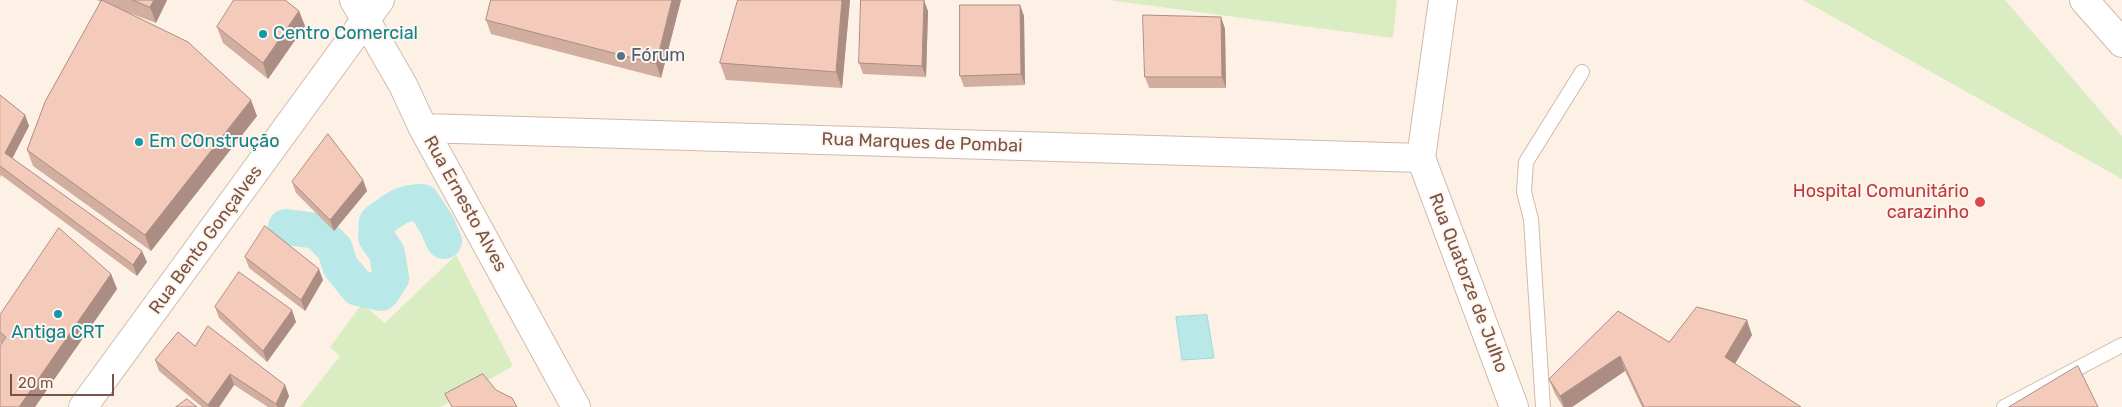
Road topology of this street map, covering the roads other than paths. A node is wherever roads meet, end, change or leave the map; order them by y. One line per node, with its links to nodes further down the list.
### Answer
1 (1443, 0): 7 (street)
2 (2084, 0): 4 (street)
3 (367, 7): 6 (street, Rua Ernesto Alves); 9 (street, Rua Bento Gonçalves)
4 (2122, 43)
5 (1582, 72): 12 (lane)
6 (423, 128): 7 (street, Rua Marques de Pombai); 10 (street, Rua Ernesto Alves)
7 (1421, 158): 11 (street, Rua Quatorze de Julho)
8 (2122, 346): 13 (lane)
9 (83, 407)
10 (576, 407)
11 (1514, 407)
12 (1543, 407)
13 (2004, 407)

